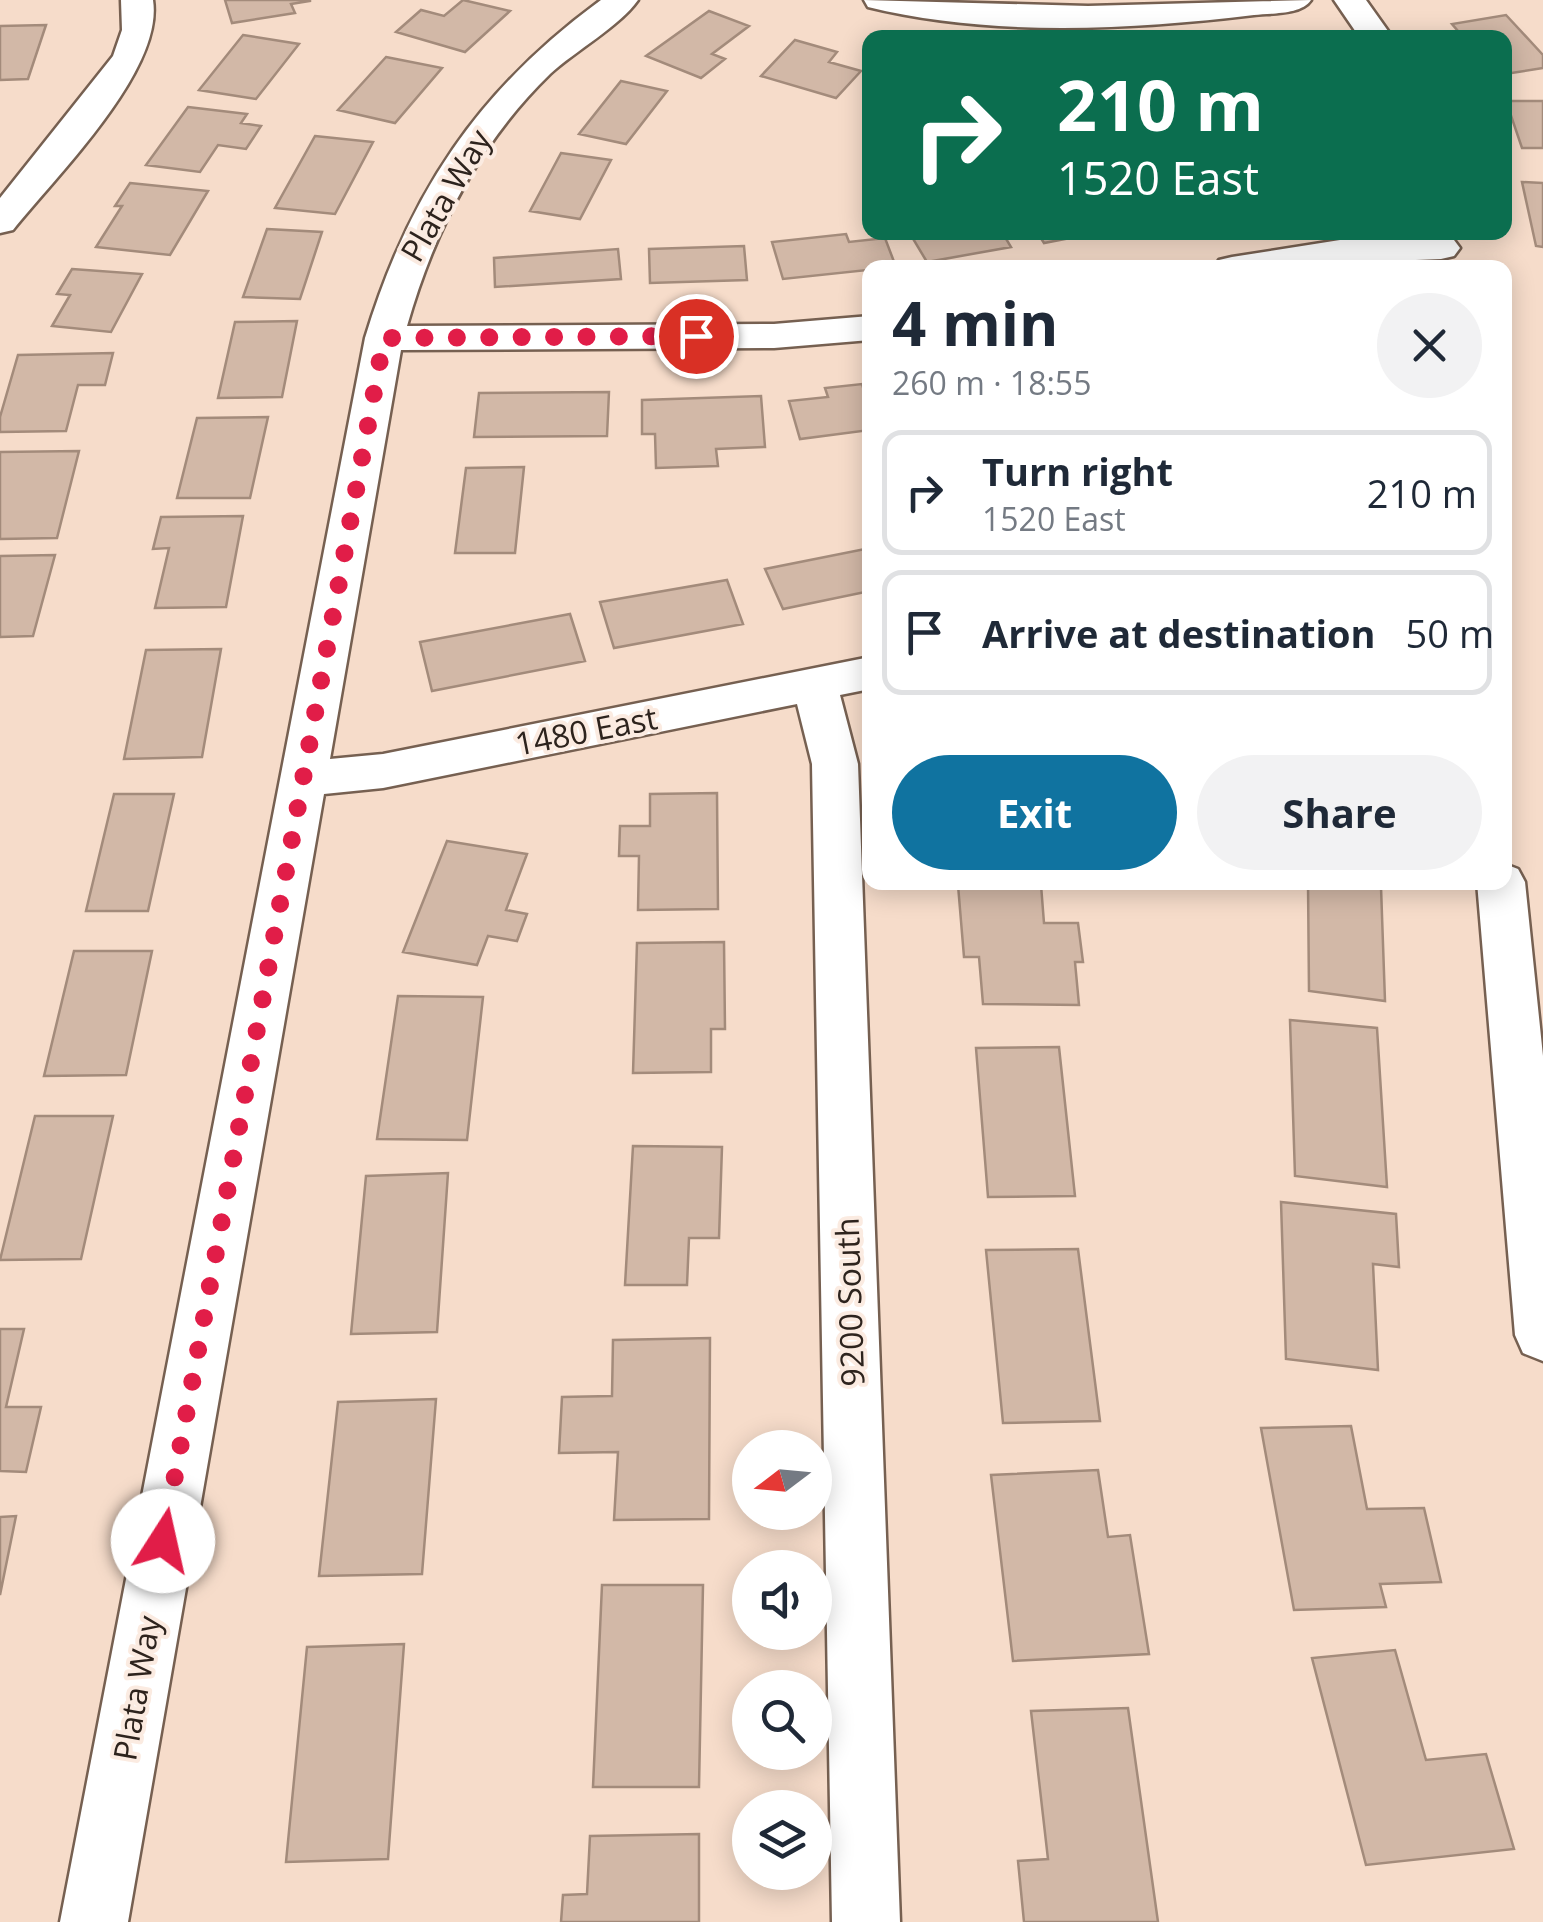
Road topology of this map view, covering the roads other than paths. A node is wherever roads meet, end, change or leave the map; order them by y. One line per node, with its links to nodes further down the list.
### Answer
1 (138, 0): 7 (street)
2 (622, 0): 11 (street, Plata Way)
3 (880, 0): 4 (street)
4 (1295, 0)
5 (1350, 0): 6 (street)
6 (1371, 30)
7 (0, 222)
8 (1442, 249): 9 (street)
9 (1283, 260)
10 (862, 329): 11 (street)
11 (384, 338): 14 (street, Plata Way)
12 (862, 675): 13 (street, 1480 East)
13 (814, 684): 14 (street, 1480 East); 18 (street, 9200 South)
14 (302, 780): 17 (street, Plata Way)
15 (1502, 890): 16 (street)
16 (1543, 1335)
17 (94, 1922)
18 (866, 1922)

